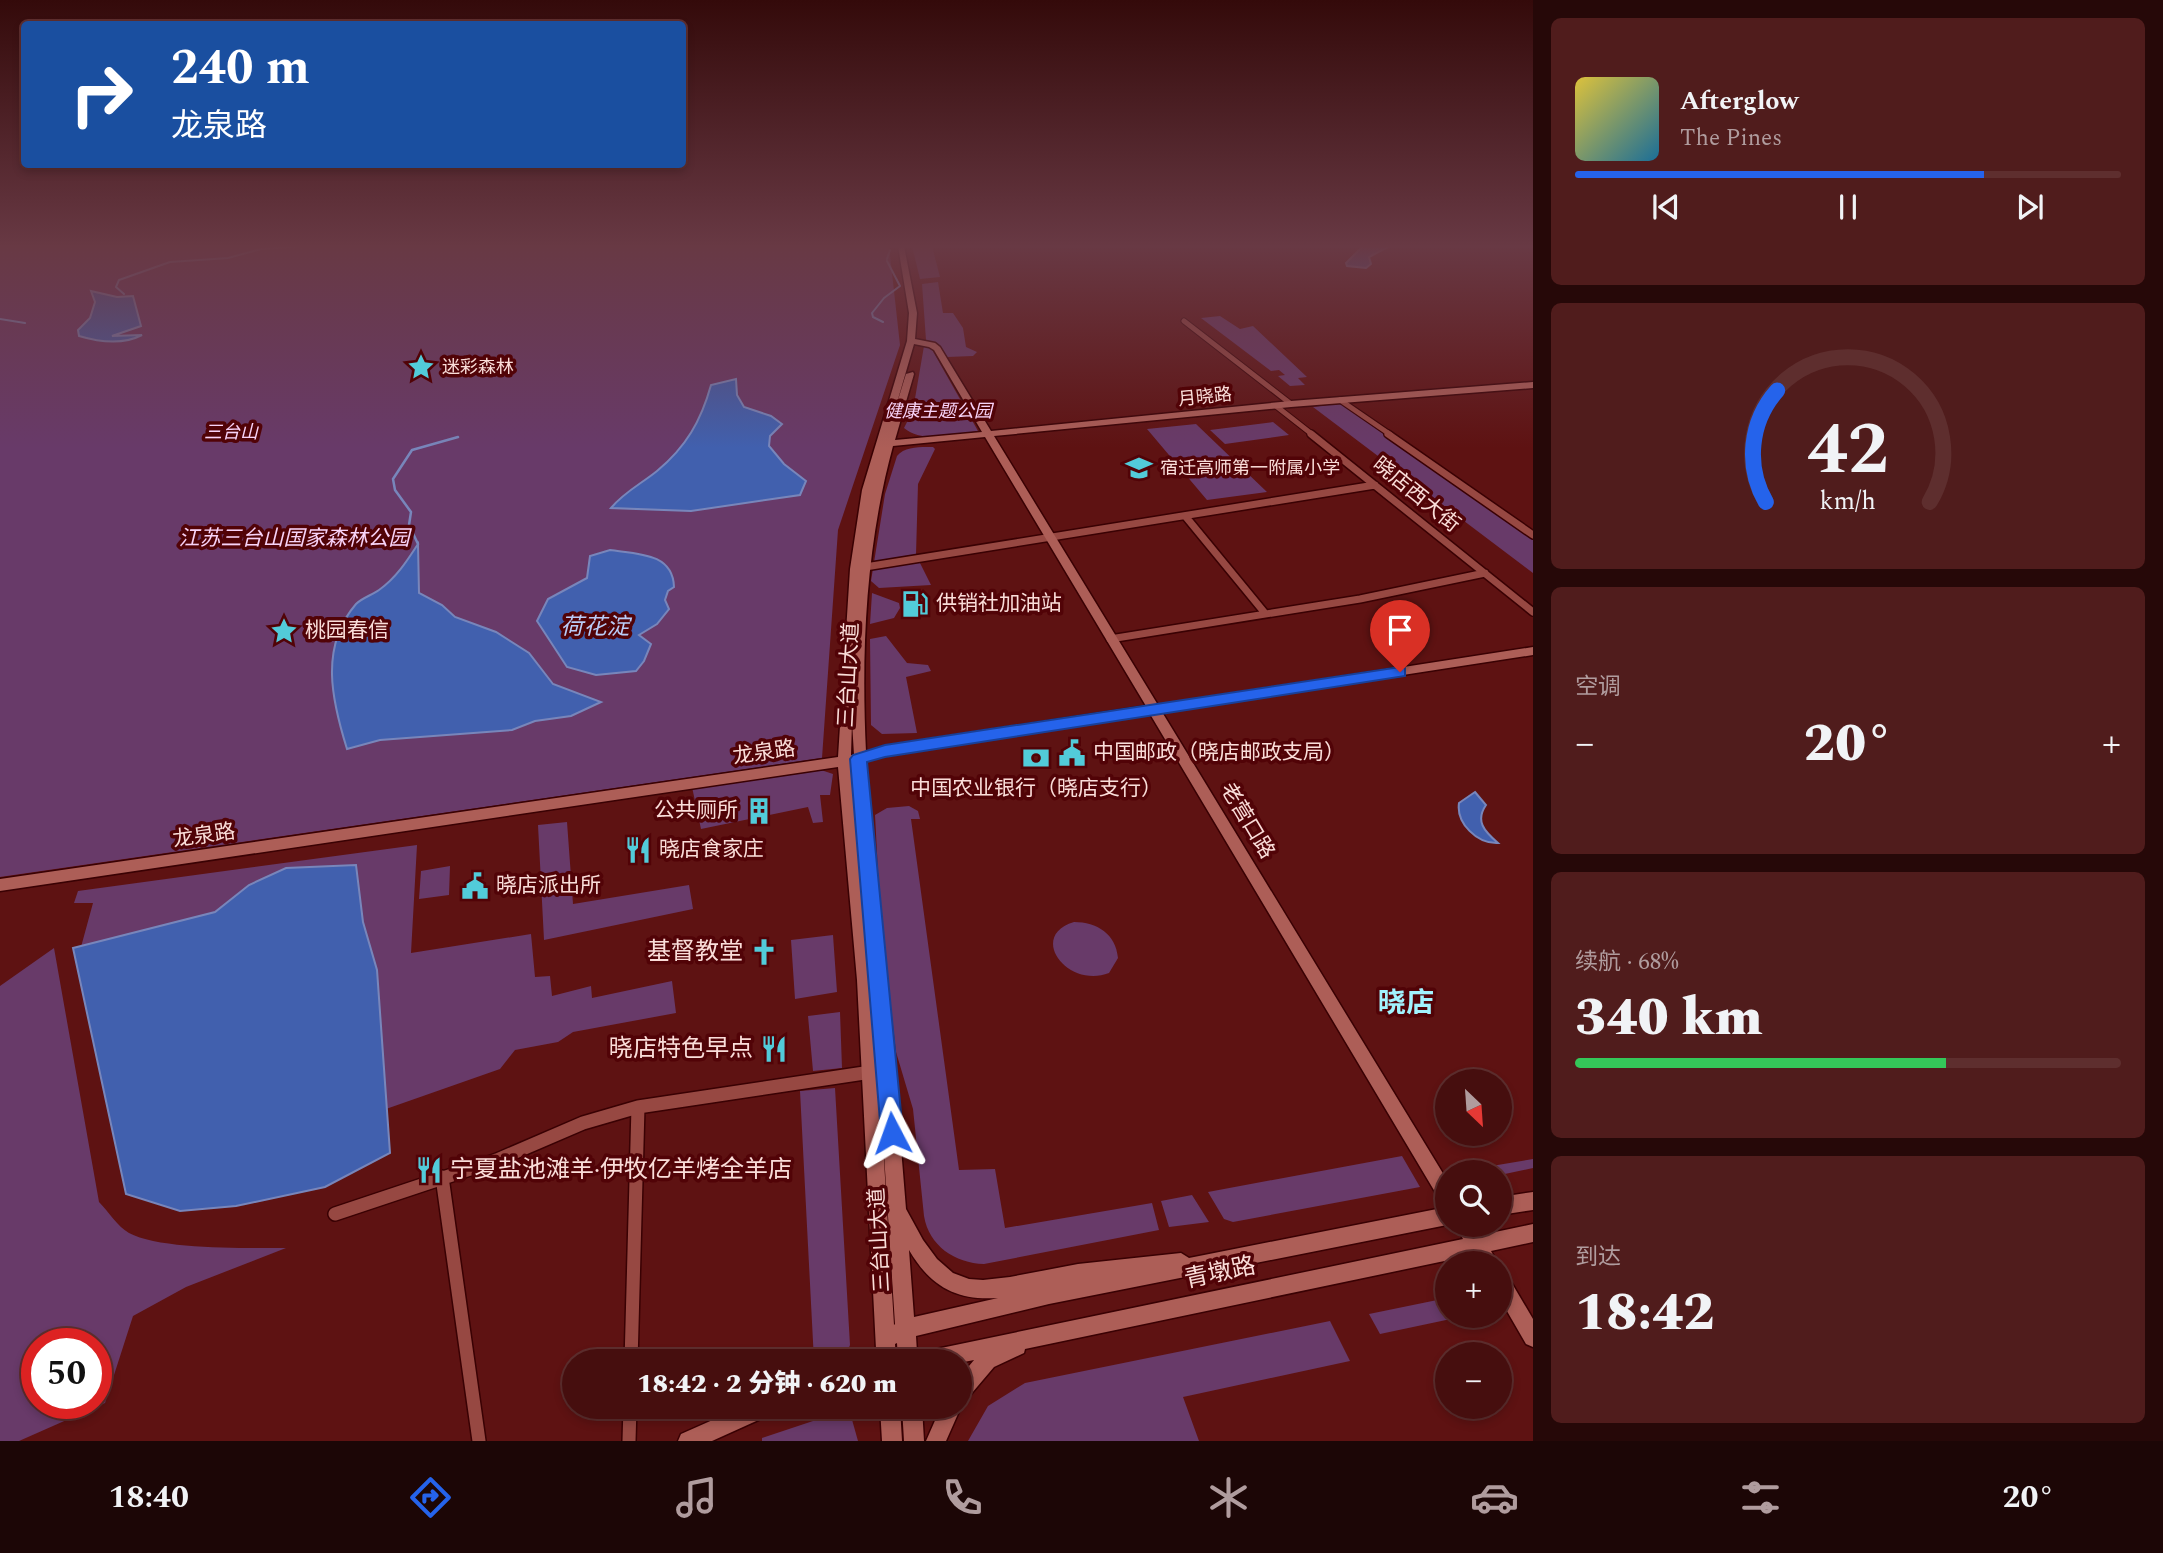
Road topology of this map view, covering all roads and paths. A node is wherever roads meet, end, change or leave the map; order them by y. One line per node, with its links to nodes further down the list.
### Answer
1 (913, 313): 4 (main road, 三台山大道)
2 (920, 313): 4 (main road, 三台山大道)
3 (1184, 321): 7 (street)
4 (914, 342): 9 (main road, 老营口路); 10 (main road, 三台山大道)
5 (1533, 385): 6 (main road, 月晓路)
6 (1340, 400): 7 (main road, 月晓路); 13 (street)
7 (1291, 404): 8 (main road, 月晓路)
8 (1276, 406): 9 (main road, 月晓路); 11 (street, 晓店西大街)
9 (989, 435): 10 (main road, 月晓路); 14 (main road, 老营口路)
10 (885, 444): 15 (main road, 三台山大道)
11 (1376, 485): 12 (street); 16 (street, 晓店西大街)
12 (1186, 517): 14 (street); 17 (street)
13 (1533, 535)
14 (1049, 539): 15 (street); 19 (main road, 老营口路)
15 (861, 567): 22 (main road, 三台山大道); 23 (main road, 三台山大道)
16 (1485, 573): 17 (street); 18 (street, 晓店西大街)
17 (1264, 612): 19 (street)
18 (1533, 612)
19 (1110, 639): 21 (main road, 老营口路)
20 (1533, 651): 21 (main road, 龙泉路)
21 (1154, 710): 22 (main road, 龙泉路); 28 (main road, 老营口路)
22 (858, 759): 23 (main road, 龙泉路); 25 (main road, 三台山大道)
23 (844, 761): 24 (main road, 龙泉路); 26 (main road, 三台山大道)
24 (0, 885)
25 (887, 1070): 26 (street); 32 (main road, 三台山大道)
26 (870, 1073): 27 (street); 45 (main road, 三台山大道)
27 (638, 1107): 29 (street); 44 (street)
28 (1435, 1176)
29 (442, 1177): 33 (street); 55 (street)
30 (1533, 1200): 31 (main road)
31 (1512, 1204)
32 (897, 1207): 39 (main road); 41 (main road, 三台山大道)
33 (335, 1214)
34 (1435, 1218): 39 (main road, 青墩路)
35 (1533, 1233): 37 (main road, 青墩路)
36 (1473, 1237): 37 (main road)
37 (1477, 1244): 38 (main road); 43 (main road, 青墩路)
38 (1481, 1251)
39 (1230, 1259): 41 (main road, 青墩路)
40 (1512, 1302): 42 (main road)
41 (905, 1329): 46 (main road, 青墩路); 47 (main road, 三台山大道)
42 (1533, 1337)
43 (1033, 1338): 48 (main road, 青墩路); 49 (main road)
44 (631, 1349)
45 (882, 1349)
46 (887, 1349)
47 (907, 1349)
48 (972, 1351)
49 (972, 1378)
50 (629, 1419): 56 (street)
51 (738, 1419): 57 (main road)
52 (891, 1419): 58 (main road)
53 (913, 1419): 59 (main road)
54 (946, 1419): 60 (main road)
55 (479, 1441)
56 (629, 1441)
57 (688, 1441)
58 (892, 1441)
59 (915, 1441)
60 (936, 1441)

